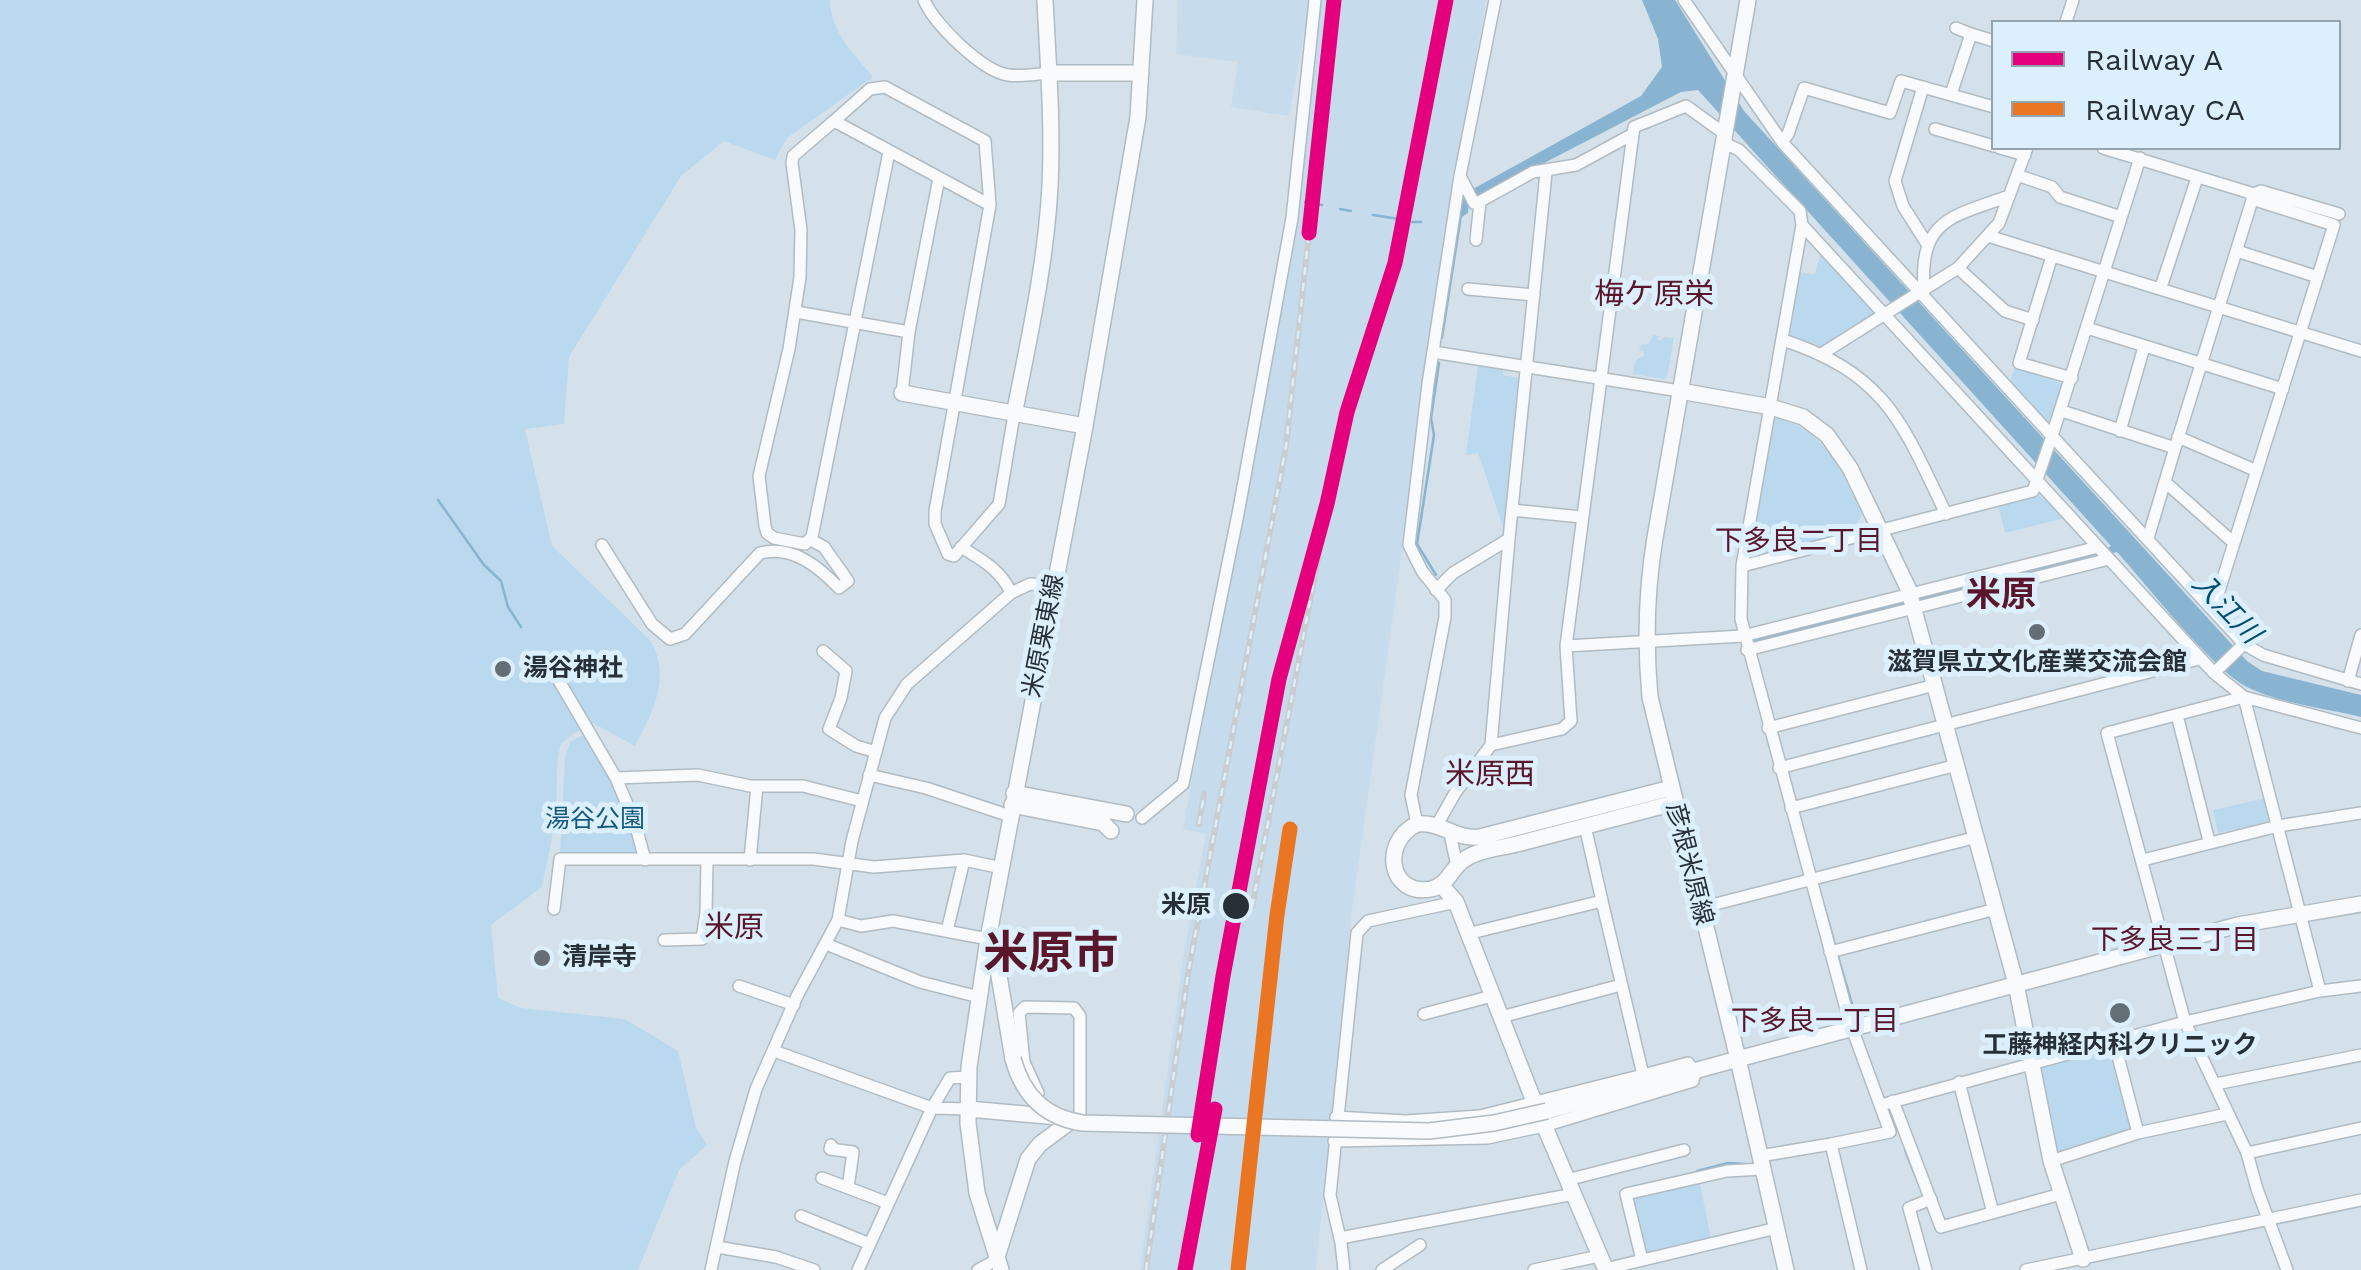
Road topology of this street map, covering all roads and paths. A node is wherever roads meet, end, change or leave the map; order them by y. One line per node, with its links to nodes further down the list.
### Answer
1 (924, 0): 11 (street)
2 (1045, 0): 11 (main road)
3 (1145, 0): 12 (main road, 米原栗東線)
4 (1315, 0): 129 (street)
5 (1494, 0): 29 (street)
6 (1684, 0): 13 (street)
7 (1748, 0): 13 (main road, 彦根米原線)
8 (1956, 28): 9 (street)
9 (1971, 34): 10 (street); 15 (street)
10 (1991, 40)
11 (1050, 73): 12 (main road); 74 (main road)
12 (1142, 73): 75 (main road, 米原栗東線)
13 (1735, 80): 20 (main road, 彦根米原線); 21 (street)
14 (1923, 87): 15 (street); 21 (street); 41 (street)
15 (1951, 94): 16 (street)
16 (1991, 106)
17 (834, 121): 25 (street); 35 (street); 52 (street)
18 (1935, 129): 22 (street)
19 (1633, 134): 20 (street); 27 (street); 66 (street)
20 (1725, 136): 38 (street); 69 (main road, 彦根米原線)
21 (1782, 142): 49 (street)
22 (1991, 144)
23 (2110, 150): 26 (street)
24 (2026, 151): 28 (street)
25 (889, 152): 30 (street); 55 (street)
26 (2140, 158): 31 (street); 37 (street)
27 (1546, 173): 34 (street); 50 (street)
28 (2017, 175): 32 (street); 37 (street)
29 (1460, 176): 34 (street); 62 (street)
30 (939, 178): 35 (street); 57 (street)
31 (2197, 178): 33 (street); 48 (street)
32 (2010, 196): 39 (street); 41 (street)
33 (2253, 196): 36 (street); 42 (street); 46 (street)
34 (1477, 202): 40 (street)
35 (990, 205): 71 (street)
36 (2339, 214)
37 (2121, 217): 45 (street)
38 (1802, 225): 53 (street); 59 (street)
39 (1988, 236): 43 (street); 44 (street)
40 (1476, 240)
41 (1927, 244): 49 (street)
42 (2237, 251): 46 (street); 51 (street)
43 (2052, 256): 45 (street); 54 (street)
44 (1958, 268): 49 (street); 54 (street)
45 (2104, 270): 48 (street); 56 (street)
46 (2318, 277): 58 (street)
47 (1468, 288): 50 (street)
48 (2160, 288): 51 (street)
49 (1920, 293): 53 (street); 77 (street)
50 (1534, 295): 65 (street)
51 (2220, 307): 58 (street); 64 (street)
52 (796, 312): 55 (street); 88 (street)
53 (1888, 313): 63 (street); 80 (street)
54 (2033, 320): 67 (street)
55 (855, 323): 57 (street); 88 (street)
56 (2088, 328): 60 (street); 67 (street)
57 (909, 332): 70 (street)
58 (2302, 332): 61 (street); 68 (street)
59 (1782, 340): 63 (street); 72 (street)
60 (2144, 346): 64 (street); 76 (street)
61 (2361, 351)
62 (1434, 352): 65 (street); 95 (street)
63 (1823, 354): 83 (street)
64 (2201, 363): 68 (street); 78 (street)
65 (1526, 366): 66 (street); 82 (street)
66 (1601, 378): 69 (street); 84 (street)
67 (2072, 378): 73 (street)
68 (2283, 389): 79 (street)
69 (1680, 391): 72 (main road); 101 (main road, 彦根米原線)
70 (902, 393): 71 (main road)
71 (954, 403): 74 (main road); 91 (street)
72 (1771, 406): 85 (main road); 93 (street)
73 (2062, 412): 76 (street); 77 (street)
74 (1014, 415): 75 (main road); 91 (street)
75 (1085, 426): 94 (main road, 米原栗東線)
76 (2120, 431): 78 (street)
77 (2051, 439): 80 (street); 86 (street)
78 (2177, 442): 79 (street); 81 (street)
79 (2257, 471): 89 (street)
80 (2039, 478): 83 (street); 92 (street)
81 (2165, 482): 86 (street); 89 (street)
82 (1512, 510): 84 (street); 87 (street)
83 (1946, 514): 85 (street)
84 (1581, 517): 102 (street)
85 (1879, 531): 93 (street); 97 (main road)
86 (2148, 538): 98 (street)
87 (1510, 539): 95 (street); 117 (street)
88 (811, 540): 90 (street)
89 (2234, 543): 98 (street)
90 (602, 544)
91 (962, 547): 96 (street)
92 (2103, 553): 97 (street); 106 (street)
93 (1742, 566): 100 (street)
94 (1053, 584): 96 (street); 126 (main road, 米原栗東線)
95 (1436, 590): 130 (street)
96 (1011, 593): 118 (street)
97 (1913, 601): 100 (street); 104 (street); 111 (main road)
98 (2213, 610): 103 (street)
99 (2361, 635): 109 (street)
100 (1743, 636): 101 (street); 104 (street)
101 (1645, 643): 102 (street); 124 (main road, 彦根米原線)
102 (1566, 646): 117 (street)
103 (2242, 646): 108 (street); 109 (street)
104 (1753, 649): 115 (street)
105 (823, 651): 118 (street)
106 (2200, 658): 108 (street); 114 (street)
107 (548, 662): 122 (street)
108 (2217, 669): 112 (street)
109 (2348, 681): 110 (street)
110 (2361, 684)
111 (1935, 685): 114 (main road); 115 (street)
112 (2244, 697): 113 (street); 116 (street); 132 (street)
113 (2177, 714): 136 (street); 140 (street)
114 (1946, 724): 119 (main road); 120 (street)
115 (1772, 727): 120 (street)
116 (2361, 728)
117 (1491, 745): 134 (street)
118 (876, 752): 121 (street)
119 (1957, 764): 127 (street); 135 (main road)
120 (1784, 767): 127 (street)
121 (870, 775): 125 (street); 126 (street)
122 (616, 778): 123 (street); 137 (street)
123 (756, 786): 125 (street); 138 (street)
124 (1672, 795): 131 (main road); 134 (main road); 150 (main road, 彦根米原線)
125 (862, 801): 142 (street)
126 (1012, 805): 129 (main road); 133 (main road); 144 (main road, 米原栗東線)
127 (1795, 807): 145 (street)
128 (2361, 813): 132 (street)
129 (1134, 816)
130 (1417, 824): 134 (main road); 146 (main road)
131 (1585, 826): 143 (main road); 147 (street)
132 (2278, 826): 136 (street); 153 (street)
133 (1110, 830)
134 (1444, 830): 143 (street)
135 (1977, 837): 145 (street); 151 (main road)
136 (2209, 842): 140 (street)
137 (645, 860): 141 (street); 152 (street)
138 (750, 860): 141 (street); 142 (street)
139 (964, 860): 142 (street); 144 (street); 155 (street)
140 (2143, 860): 160 (street)
141 (707, 861): 157 (street)
142 (849, 863): 154 (street)
143 (1458, 866): 146 (main road)
144 (1002, 868): 158 (main road, 米原栗東線)
145 (1814, 878): 150 (street); 161 (street)
146 (1441, 885): 148 (main road)
147 (1602, 901): 156 (street); 163 (street)
148 (1456, 902): 156 (main road); 189 (street)
149 (2361, 904): 153 (main road)
150 (1700, 908): 177 (main road, 彦根米原線)
151 (1996, 909): 161 (street); 162 (main road)
152 (554, 910)
153 (2300, 912): 160 (main road); 166 (street)
154 (838, 920): 155 (street); 159 (street)
155 (946, 932): 158 (street)
156 (1467, 934): 168 (main road)
157 (664, 940)
158 (988, 940): 167 (main road, 米原栗東線); 190 (main road, bridge)
159 (826, 944): 167 (street); 169 (street)
160 (2163, 945): 162 (main road); 172 (street)
161 (1835, 951): 173 (street)
162 (2016, 984): 173 (main road); 178 (main road)
163 (1622, 985): 171 (street); 180 (street)
164 (740, 986): 169 (street)
165 (2361, 986): 166 (street)
166 (2320, 991): 172 (street)
167 (979, 996): 181 (main road, 米原栗東線)
168 (1492, 996): 170 (street); 171 (main road)
169 (794, 1005): 175 (street)
170 (1424, 1014)
171 (1501, 1017): 187 (main road)
172 (2185, 1022): 174 (street); 183 (street)
173 (1852, 1028): 177 (main road); 184 (street)
174 (2114, 1041): 178 (street); 193 (street)
175 (774, 1051): 185 (street); 215 (street)
176 (2361, 1055): 183 (street)
177 (1738, 1059): 179 (main road); 199 (main road, 彦根米原線)
178 (2032, 1063): 182 (street); 200 (main road)
179 (1695, 1072): 180 (street); 187 (main road)
180 (1643, 1075): 187 (street)
181 (968, 1077): 185 (street); 186 (main road, 米原栗東線)
182 (1959, 1082): 184 (street); 208 (street)
183 (2216, 1084): 188 (street)
184 (1887, 1103): 195 (street); 206 (street)
185 (932, 1108): 186 (street); 207 (street)
186 (968, 1110): 190 (main road); 218 (main road, 米原栗東線)
187 (1542, 1113): 189 (street); 190 (main road, bridge); 194 (street); 202 (main road)
188 (2227, 1114): 193 (street); 198 (street)
189 (1336, 1117): 194 (street)
190 (1069, 1119): 190 (street); 191 (main road); 218 (main road)
191 (1136, 1122)
192 (2361, 1128): 198 (street)
193 (2138, 1133): 200 (street)
194 (1334, 1141): 212 (street)
195 (1832, 1144): 199 (street); 228 (street)
196 (831, 1145): 203 (street)
197 (1684, 1150): 202 (street)
198 (2248, 1153): 210 (street)
199 (1762, 1162): 211 (main road, 彦根米原線); 217 (street)
200 (2051, 1162): 204 (main road)
201 (822, 1178): 203 (street)
202 (1570, 1187): 212 (street); 219 (main road)
203 (848, 1188): 207 (street)
204 (2060, 1194): 208 (street); 216 (main road)
205 (2361, 1200): 210 (street)
206 (1927, 1201): 208 (street); 229 (street)
207 (888, 1203): 213 (street)
208 (1993, 1213)
209 (801, 1216): 213 (street)
210 (2268, 1219): 216 (street); 231 (street)
211 (1777, 1228): 217 (street); 227 (main road, 彦根米原線)
212 (1340, 1238): 224 (street)
213 (870, 1244): 222 (street)
214 (1420, 1245): 225 (street)
215 (717, 1247): 220 (street); 221 (street)
216 (2083, 1259): 230 (street)
217 (1642, 1260): 219 (street)
218 (998, 1265): 223 (street)
219 (1603, 1265): 226 (street)
220 (710, 1270)
221 (814, 1270)
222 (858, 1270)
223 (978, 1270)
224 (1344, 1270)
225 (1382, 1270)
226 (1534, 1270)
227 (1786, 1270)
228 (1861, 1270)
229 (1926, 1270)
230 (2026, 1270)
231 (2287, 1270)

